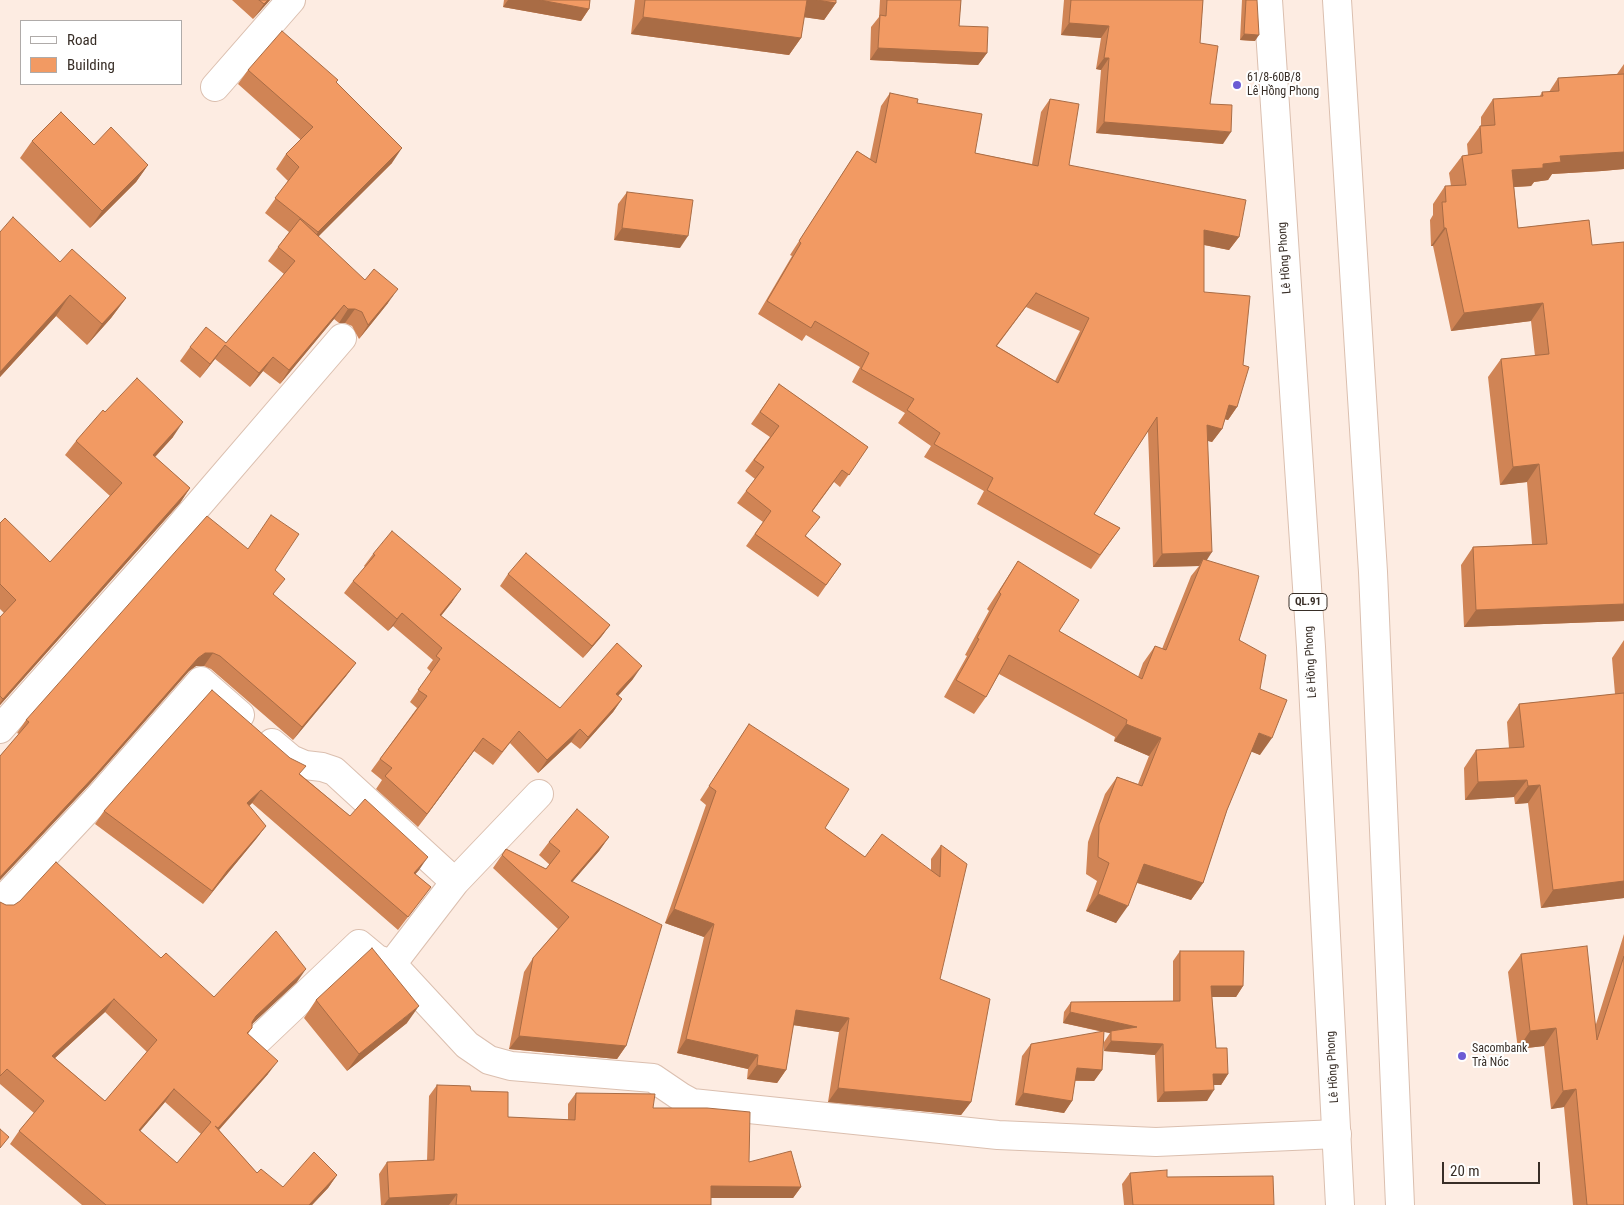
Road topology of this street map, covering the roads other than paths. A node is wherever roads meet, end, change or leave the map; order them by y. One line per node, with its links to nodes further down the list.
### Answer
1 (291, 0): 4 (main road)
2 (1268, 0): 12 (main road, Lê Hồng Phong / QL.91)
3 (1337, 0): 14 (main road)
4 (215, 87)
5 (342, 338): 6 (main road)
6 (0, 729)
7 (539, 794): 8 (main road)
8 (455, 882): 9 (main road); 10 (main road)
9 (0, 903)
10 (392, 964): 11 (main road); 12 (main road)
11 (258, 1040)
12 (1337, 1134): 13 (main road, Lê Hồng Phong / QL.91)
13 (1340, 1205)
14 (1400, 1205)

